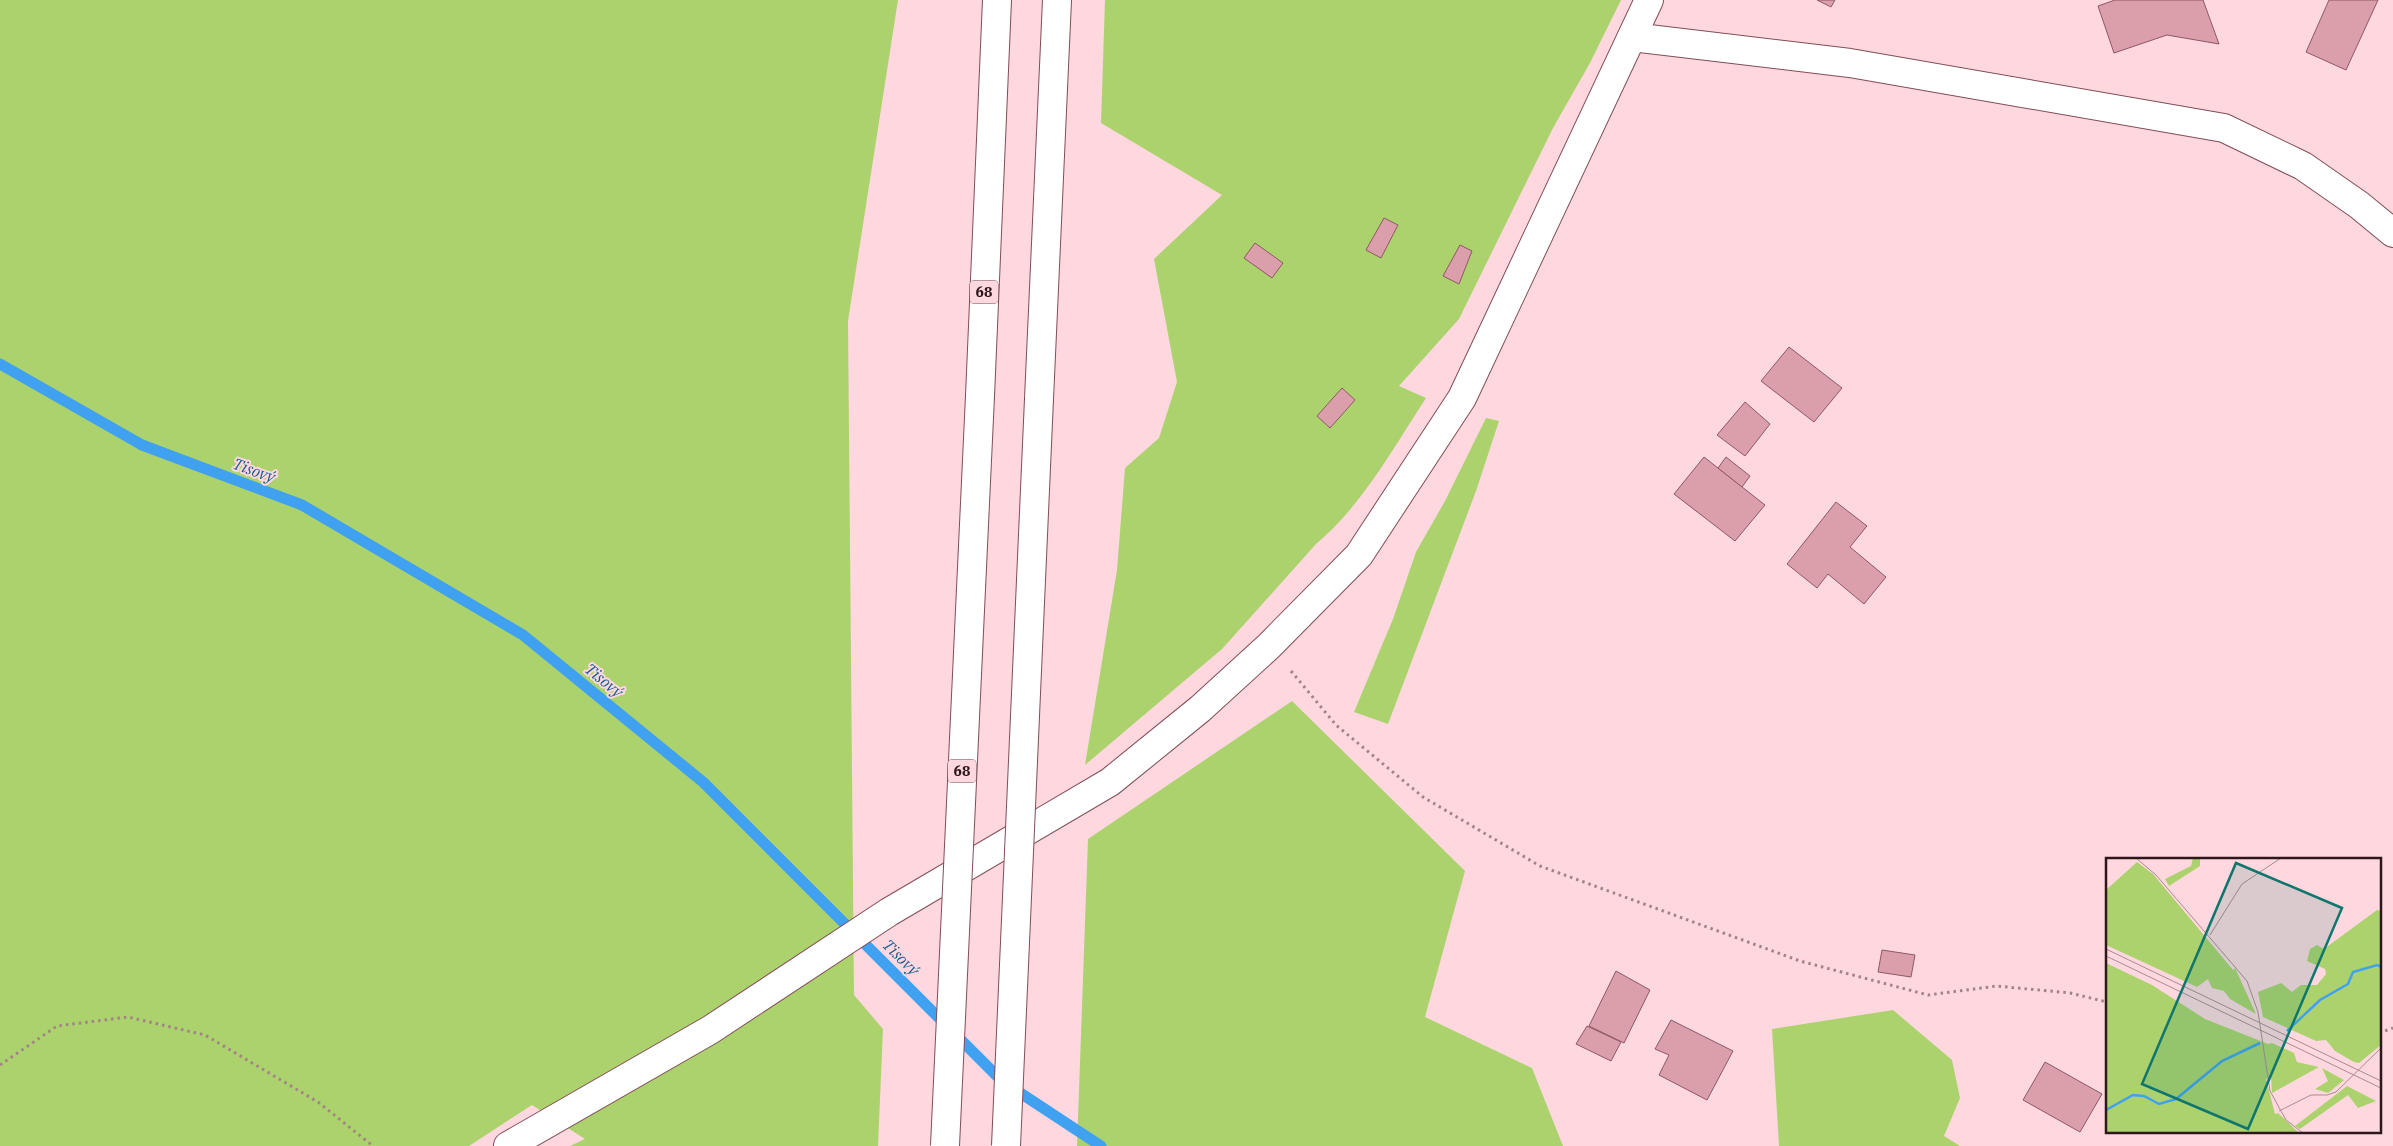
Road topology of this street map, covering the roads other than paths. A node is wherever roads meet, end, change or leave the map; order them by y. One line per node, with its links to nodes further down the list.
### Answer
1 (997, 0): 7 (main road, 68, bridge)
2 (1057, 0): 8 (main road, bridge)
3 (1649, 0): 4 (main road)
4 (1632, 37): 5 (main road); 6 (main road)
5 (2393, 233)
6 (508, 1146)
7 (945, 1146)
8 (1006, 1146)

